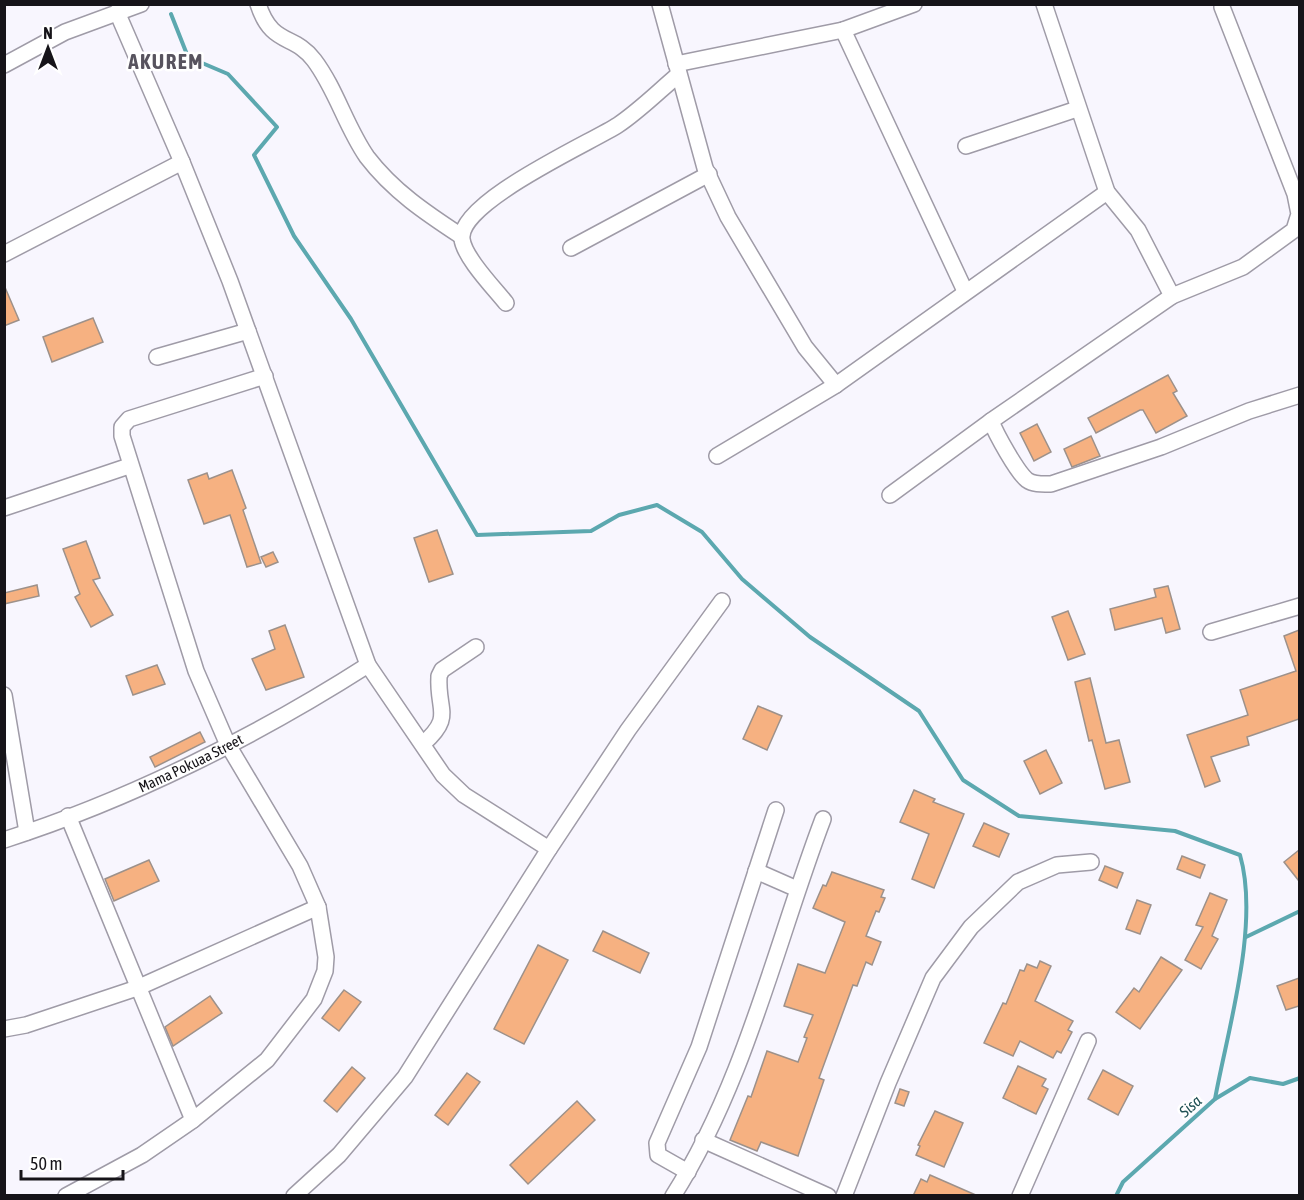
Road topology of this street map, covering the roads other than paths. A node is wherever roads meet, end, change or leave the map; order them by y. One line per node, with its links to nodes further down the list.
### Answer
1 (141, 4): 7 (street)
2 (258, 4): 16 (street)
3 (660, 4): 10 (street)
4 (914, 4): 8 (street)
5 (1044, 4): 11 (street)
6 (1222, 7): 20 (street)
7 (117, 12): 9 (street); 13 (street)
8 (843, 30): 10 (street); 19 (street)
9 (4, 65)
10 (677, 69): 14 (street); 16 (street)
11 (1077, 109): 12 (street); 15 (street)
12 (966, 146)
13 (182, 162): 18 (street); 22 (street)
14 (708, 174): 17 (street); 25 (street)
15 (1107, 192): 19 (street); 20 (street)
16 (462, 236): 21 (street)
17 (571, 248)
18 (4, 254)
19 (965, 291): 25 (street)
20 (1172, 296): 27 (street)
21 (506, 303)
22 (248, 331): 23 (street); 24 (street)
23 (158, 357)
24 (265, 376): 29 (street); 36 (street)
25 (836, 385): 28 (street)
26 (1299, 395): 27 (street)
27 (992, 421): 30 (street)
28 (717, 456)
29 (129, 466): 31 (street); 39 (street)
30 (890, 495)
31 (4, 508)
32 (722, 601): 45 (street)
33 (1299, 606): 34 (street)
34 (1211, 632)
35 (476, 647): 38 (street)
36 (368, 665): 38 (street); 39 (street, Mama Pokuaa Street)
37 (4, 695): 43 (street)
38 (423, 744): 45 (street)
39 (228, 745): 41 (street, Mama Pokuaa Street); 49 (street)
40 (776, 810): 47 (street)
41 (68, 816): 43 (street, Mama Pokuaa Street); 50 (street)
42 (823, 819): 48 (street)
43 (27, 832): 44 (street, Mama Pokuaa Street)
44 (4, 840)
45 (549, 849): 57 (street)
46 (1091, 862): 60 (street)
47 (756, 871): 48 (street); 55 (street)
48 (797, 889): 54 (street)
49 (318, 908): 50 (street); 53 (street)
50 (137, 988): 51 (street); 53 (street)
51 (4, 1029)
52 (1088, 1041): 61 (street)
53 (193, 1120): 56 (street)
54 (703, 1140): 55 (street); 59 (street)
55 (688, 1172): 58 (street)
56 (66, 1196)
57 (294, 1196)
58 (673, 1196)
59 (828, 1196)
60 (844, 1196)
61 (1020, 1196)

